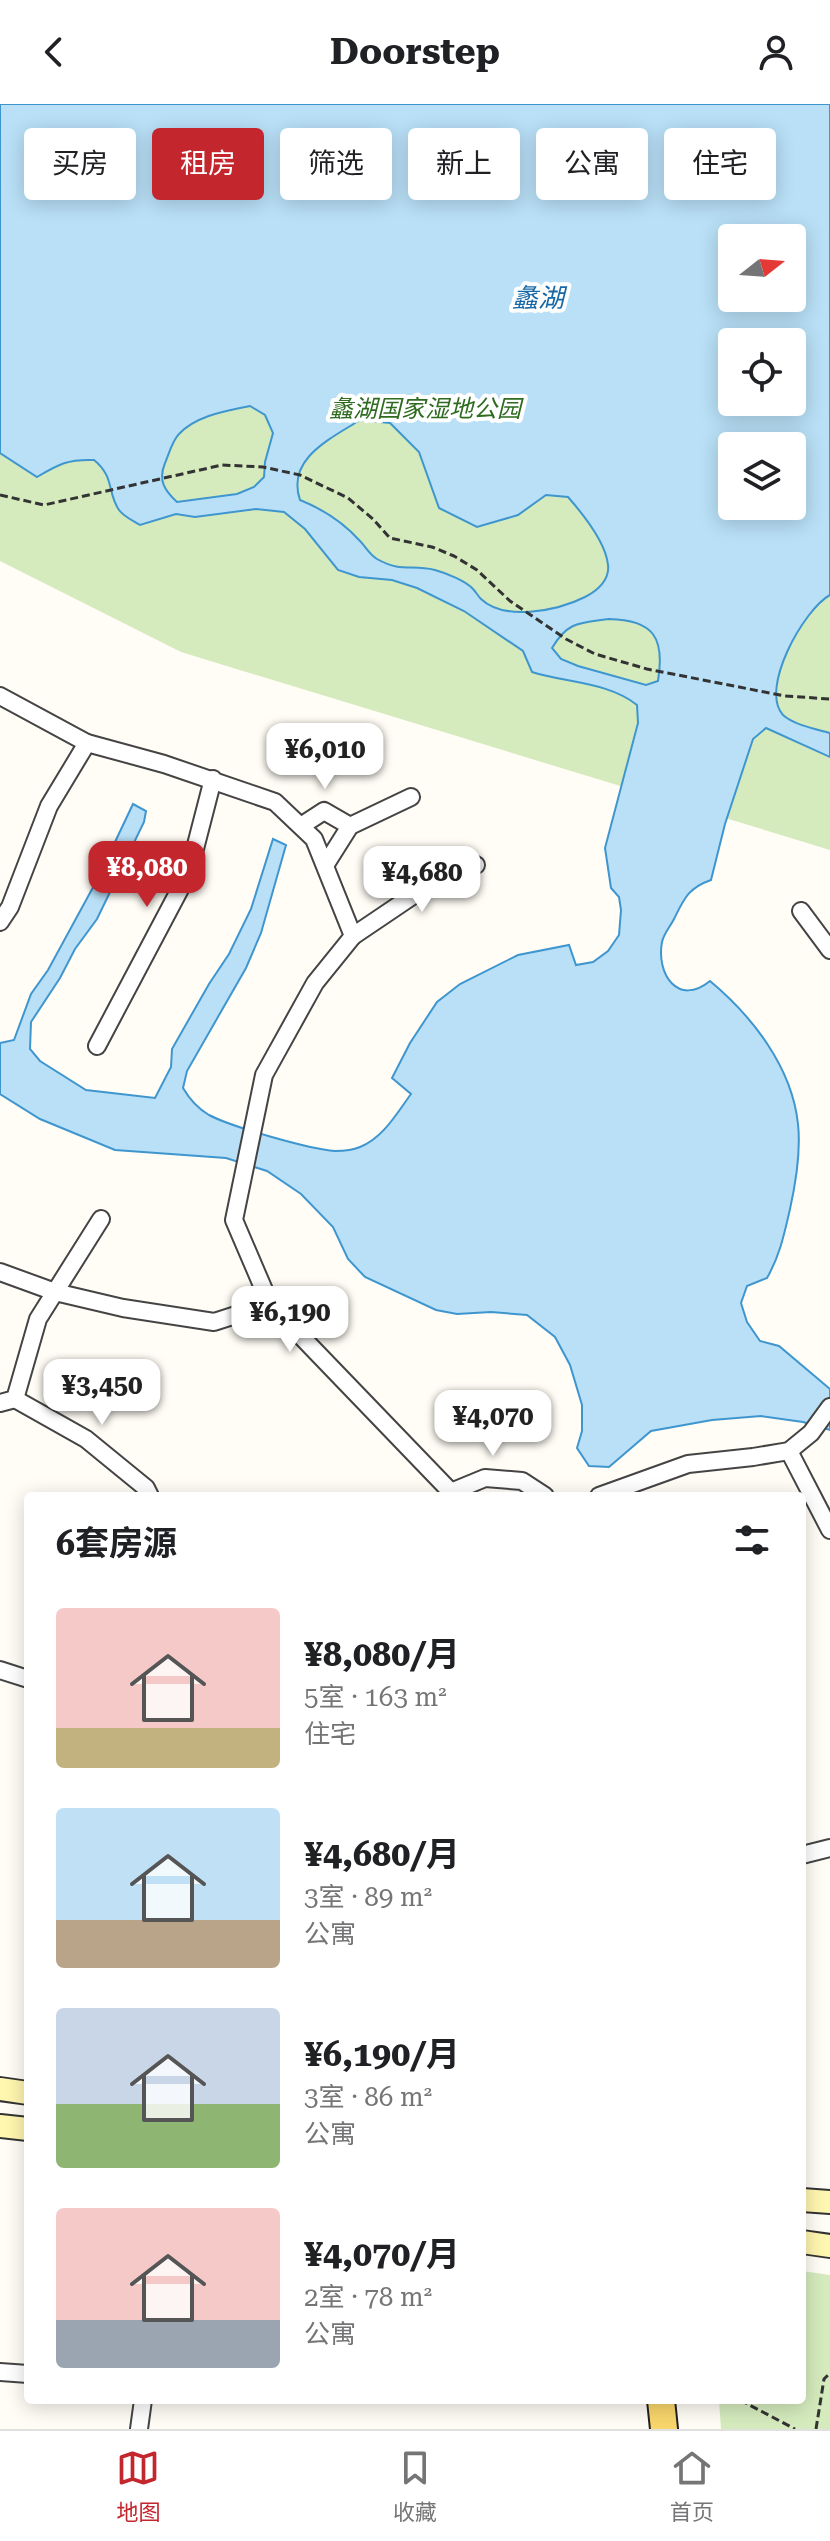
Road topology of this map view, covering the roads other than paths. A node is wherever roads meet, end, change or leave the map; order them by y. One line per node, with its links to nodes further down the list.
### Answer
1 (0, 696): 2 (street)
2 (87, 743): 3 (street); 10 (street)
3 (213, 779): 5 (street); 13 (street)
4 (411, 797): 6 (street)
5 (301, 826): 6 (street); 7 (street)
6 (350, 826): 7 (street)
7 (326, 864): 11 (street)
8 (476, 865): 11 (street)
9 (801, 911): 12 (street)
10 (0, 922)
11 (353, 936): 17 (street)
12 (830, 950)
13 (97, 1046)
14 (101, 1219): 16 (street)
15 (0, 1272): 16 (street)
16 (55, 1292): 17 (street); 18 (street)
17 (270, 1304): 22 (street)
18 (7, 1401): 21 (street)
19 (830, 1407): 20 (street)
20 (789, 1451): 25 (street); 26 (street)
21 (148, 1492)
22 (447, 1492)
23 (454, 1492): 24 (street)
24 (539, 1492)
25 (610, 1492)
26 (830, 1530)
27 (0, 1670): 28 (street)
28 (24, 1678)
29 (830, 1848): 30 (street)
30 (806, 1854)
31 (0, 2089): 32 (main road)
32 (24, 2092)
33 (0, 2126): 34 (main road)
34 (24, 2129)
35 (806, 2200): 36 (main road)
36 (830, 2202)
37 (806, 2243): 38 (main road)
38 (830, 2246)
39 (0, 2372): 40 (street)
40 (24, 2374)
41 (142, 2404): 44 (street)
42 (661, 2404): 45 (main road)
43 (671, 2404): 46 (main road)
44 (139, 2429)
45 (664, 2429)
46 (674, 2429)

